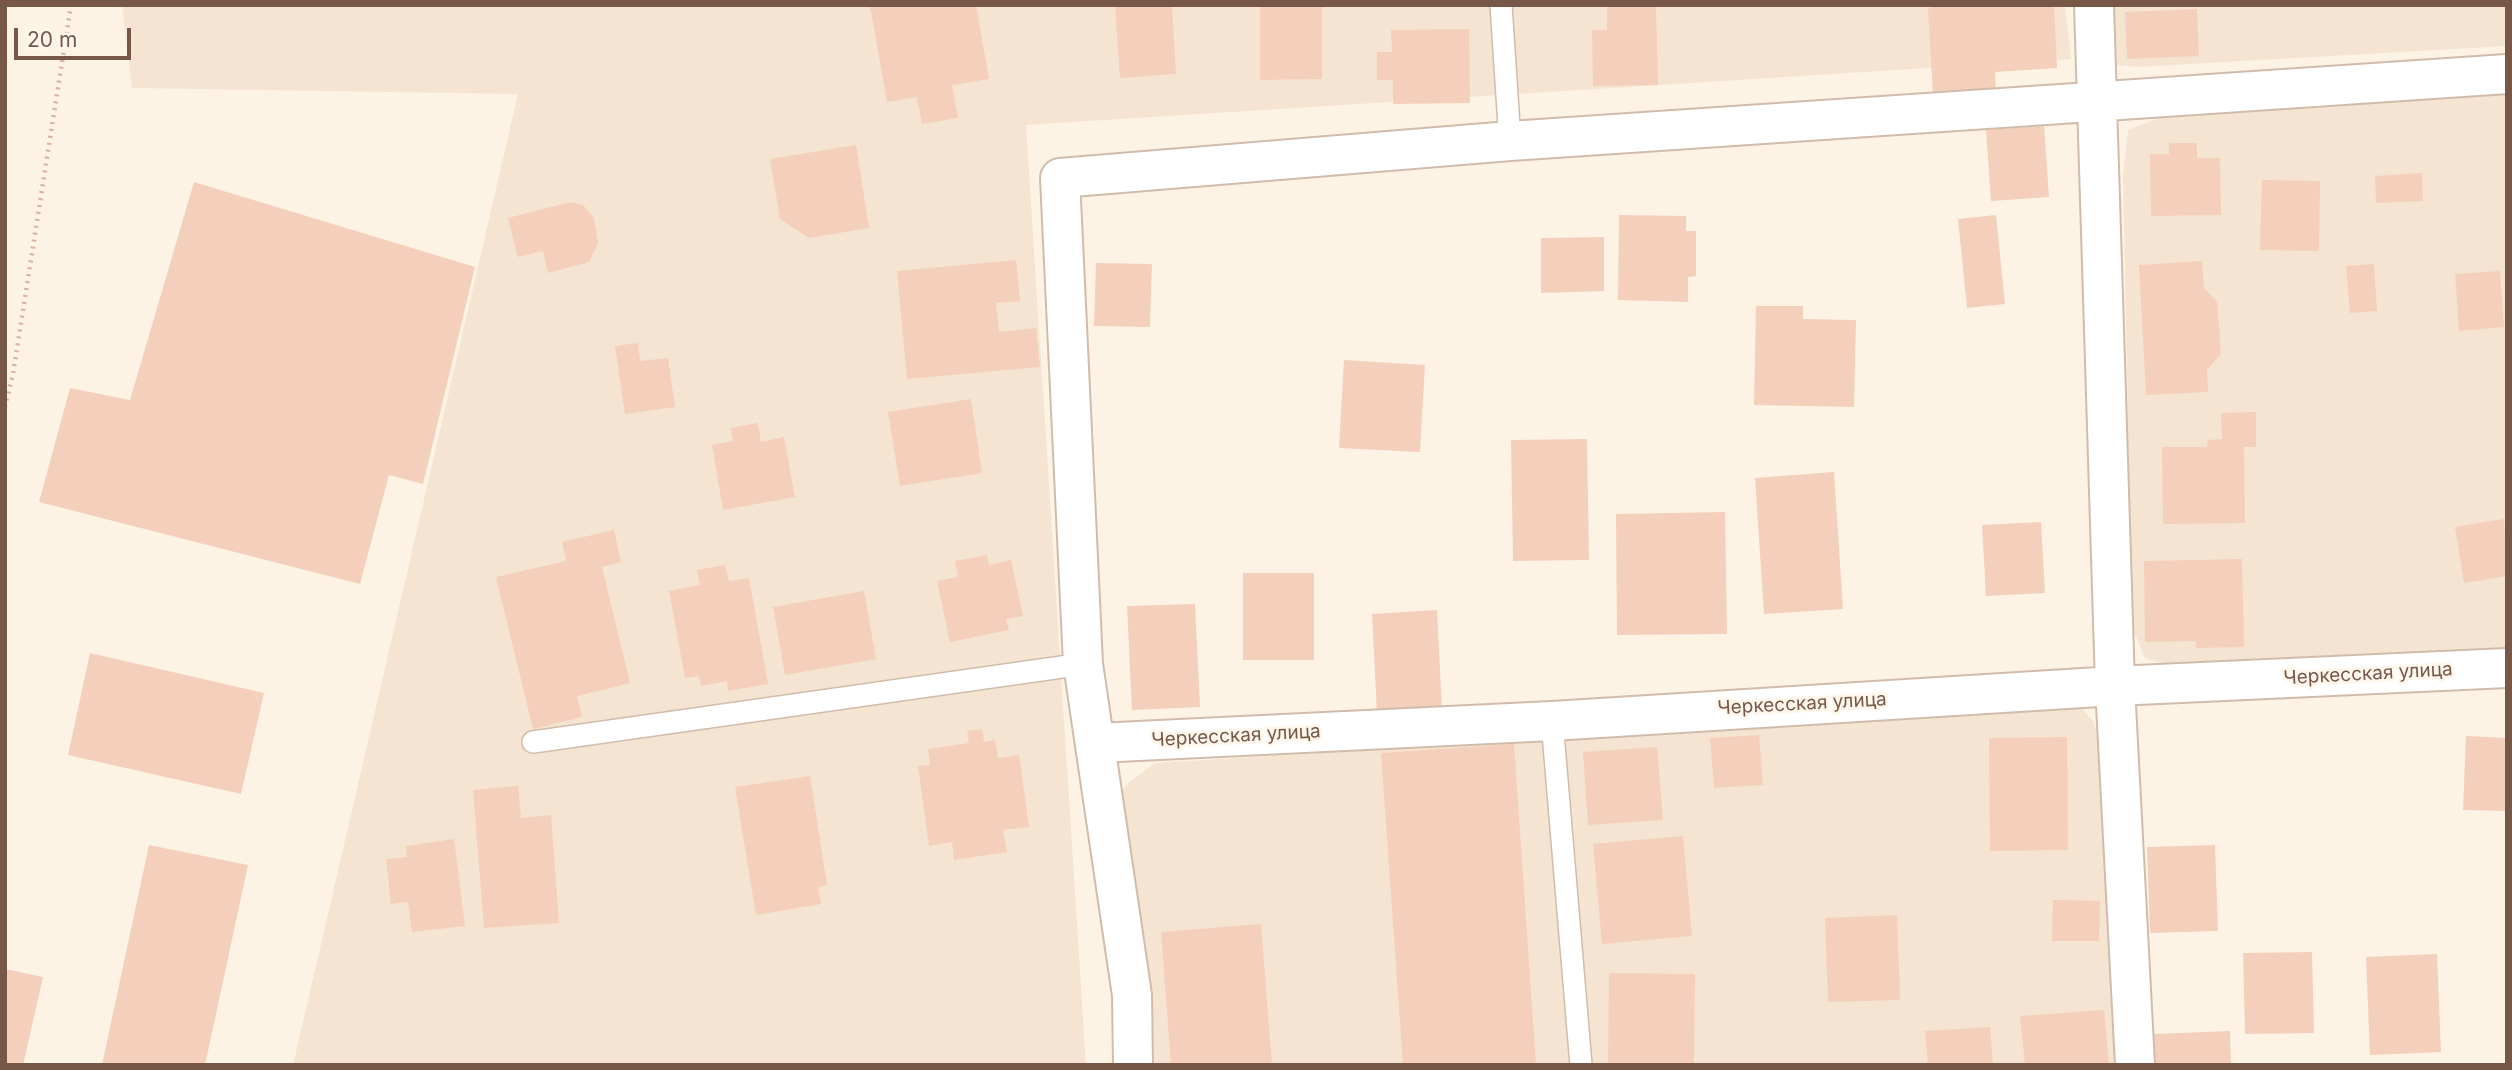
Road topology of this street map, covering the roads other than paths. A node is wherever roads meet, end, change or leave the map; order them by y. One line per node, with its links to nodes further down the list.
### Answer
1 (1501, 5): 5 (lane)
2 (2094, 5): 4 (street)
3 (2507, 74): 4 (street)
4 (2099, 102): 5 (street); 8 (street)
5 (1510, 141): 6 (street)
6 (1083, 664): 10 (lane); 11 (street)
7 (2507, 668): 8 (street, Черкесская улица)
8 (2115, 686): 9 (street, Черкесская улица); 14 (street)
9 (1552, 721): 11 (street, Черкесская улица); 13 (lane)
10 (533, 742)
11 (1097, 743): 12 (street)
12 (1133, 1065)
13 (1581, 1065)
14 (2136, 1065)

